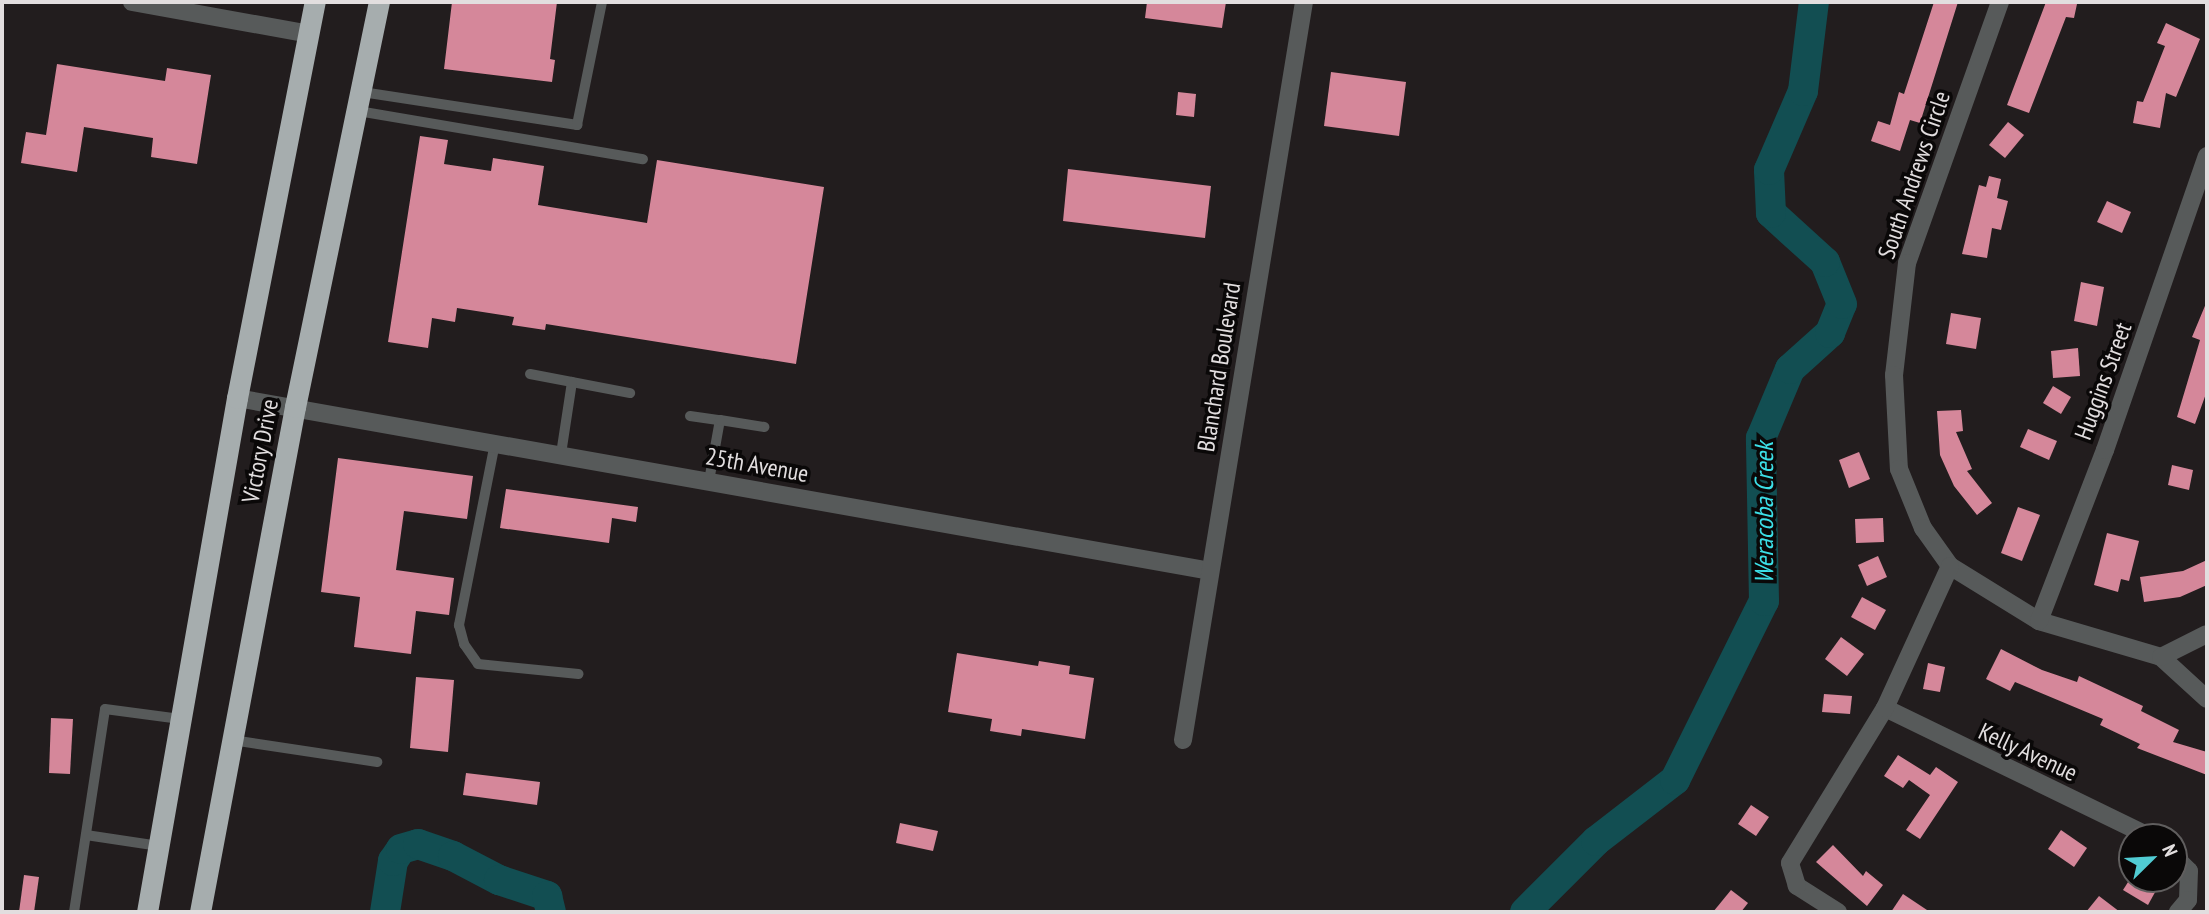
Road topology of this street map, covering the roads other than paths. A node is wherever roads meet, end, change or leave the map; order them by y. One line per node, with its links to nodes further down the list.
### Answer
1 (132, 2): 7 (street)
2 (315, 2): 7 (highway, Victory Drive)
3 (379, 2): 8 (highway, Victory Drive)
4 (602, 2): 8 (lane)
5 (1304, 2): 23 (street, Blanchard Boulevard)
6 (2000, 2): 22 (street, South Andrews Circle)
7 (309, 34): 14 (highway, Victory Drive)
8 (360, 101): 10 (lane); 15 (highway, Victory Drive)
9 (2207, 156): 24 (street, Huggins Street)
10 (643, 159)
11 (530, 374): 12 (lane)
12 (572, 382): 13 (lane); 20 (lane)
13 (630, 393)
14 (237, 398): 15 (street, 25th Avenue); 30 (highway, Victory Drive)
15 (295, 407): 19 (street, 25th Avenue); 31 (highway, Victory Drive)
16 (691, 416): 17 (lane)
17 (720, 420): 18 (lane); 21 (lane)
18 (764, 427)
19 (495, 443): 20 (street, 25th Avenue); 27 (lane)
20 (561, 454): 21 (street, 25th Avenue)
21 (709, 481): 23 (street, 25th Avenue)
22 (1950, 566): 24 (street); 29 (street)
23 (1210, 571): 32 (street, Blanchard Boulevard)
24 (2039, 621): 26 (street)
25 (2207, 634): 26 (street)
26 (2161, 657): 28 (street)
27 (579, 674)
28 (2207, 699)
29 (1885, 708): 34 (street, Kelly Avenue); 41 (street)
30 (180, 719): 35 (lane); 36 (highway, Victory Drive)
31 (232, 740): 33 (lane); 40 (highway, Victory Drive)
32 (1183, 740)
33 (377, 762)
34 (2122, 823)
35 (86, 835): 36 (lane); 38 (lane)
36 (159, 846): 39 (highway, Victory Drive)
37 (2188, 870): 42 (street)
38 (74, 912)
39 (147, 912)
40 (200, 912)
41 (1838, 912)
42 (2178, 912)

